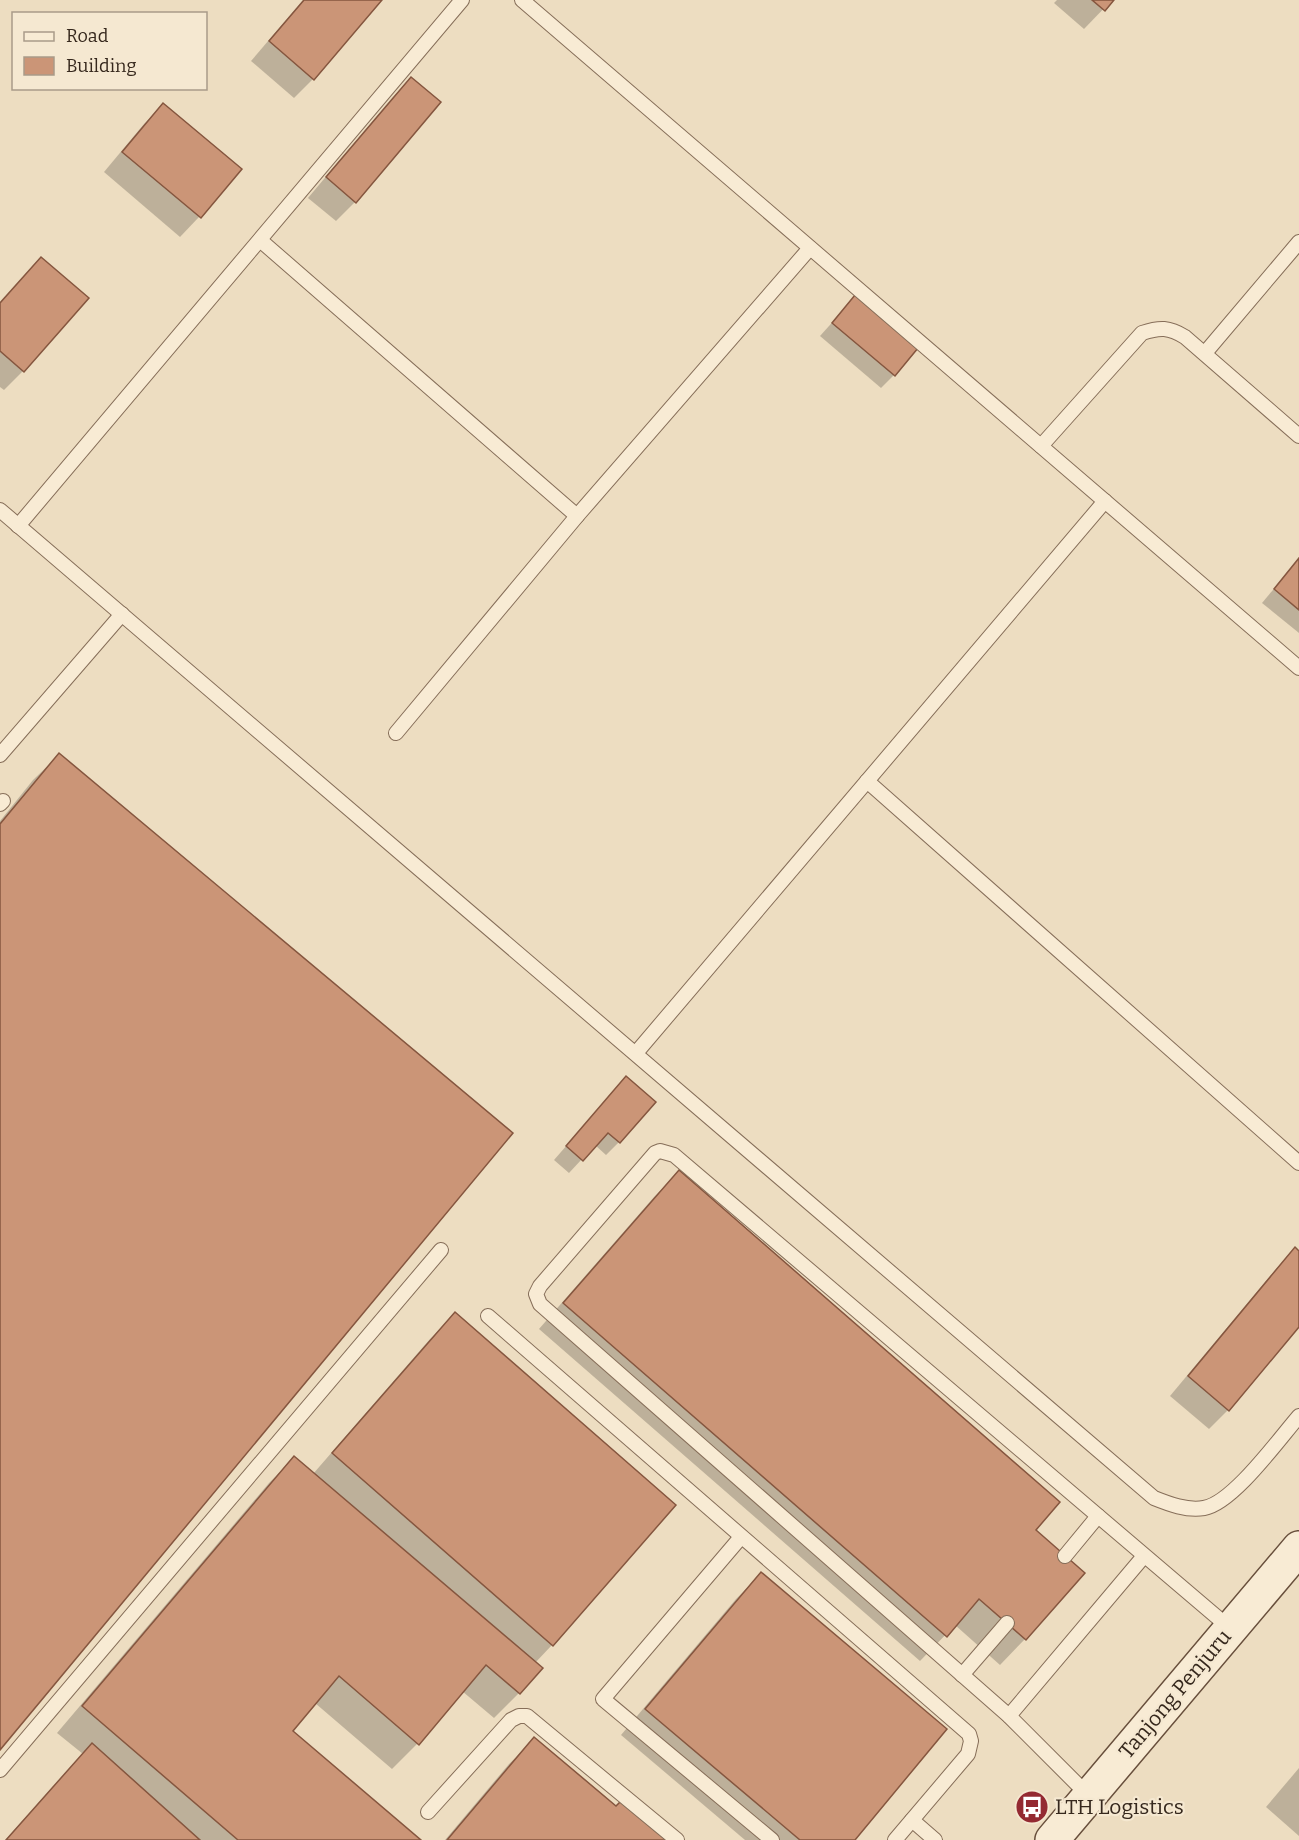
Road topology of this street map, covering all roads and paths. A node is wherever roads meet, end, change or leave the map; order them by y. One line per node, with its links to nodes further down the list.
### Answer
1 (462, 0): 3 (lane)
2 (522, 0): 5 (lane)
3 (260, 240): 11 (lane); 12 (lane)
4 (1299, 242): 6 (lane)
5 (810, 248): 8 (lane); 11 (lane)
6 (1205, 353): 7 (lane); 8 (lane)
7 (1299, 436)
8 (1041, 446): 9 (lane)
9 (1105, 501): 14 (lane); 17 (lane)
10 (0, 510): 12 (lane)
11 (577, 516): 15 (lane)
12 (18, 525): 13 (lane)
13 (122, 614): 16 (lane); 18 (lane)
14 (1299, 668)
15 (396, 733)
16 (0, 755)
17 (867, 781): 18 (lane); 19 (lane)
18 (636, 1053): 22 (lane)
19 (1299, 1163)
20 (441, 1250): 32 (lane)
21 (488, 1316): 24 (lane)
22 (1299, 1416)
23 (1098, 1516): 26 (lane); 27 (lane); 30 (lane)
24 (741, 1537): 35 (lane); 37 (lane)
25 (1299, 1548): 29 (main road, Tanjong Penjuru)
26 (1065, 1556)
27 (1144, 1556): 29 (lane); 31 (lane)
28 (1007, 1623): 30 (lane)
29 (1231, 1629): 33 (main road, Tanjong Penjuru)
30 (962, 1675): 31 (lane)
31 (1009, 1716): 33 (lane)
32 (0, 1770)
33 (1089, 1796): 40 (main road, Tanjong Penjuru)
34 (428, 1812): 36 (lane)
35 (912, 1820): 38 (lane); 39 (lane)
36 (677, 1840)
37 (772, 1840)
38 (895, 1840)
39 (935, 1840)
40 (1052, 1840)

